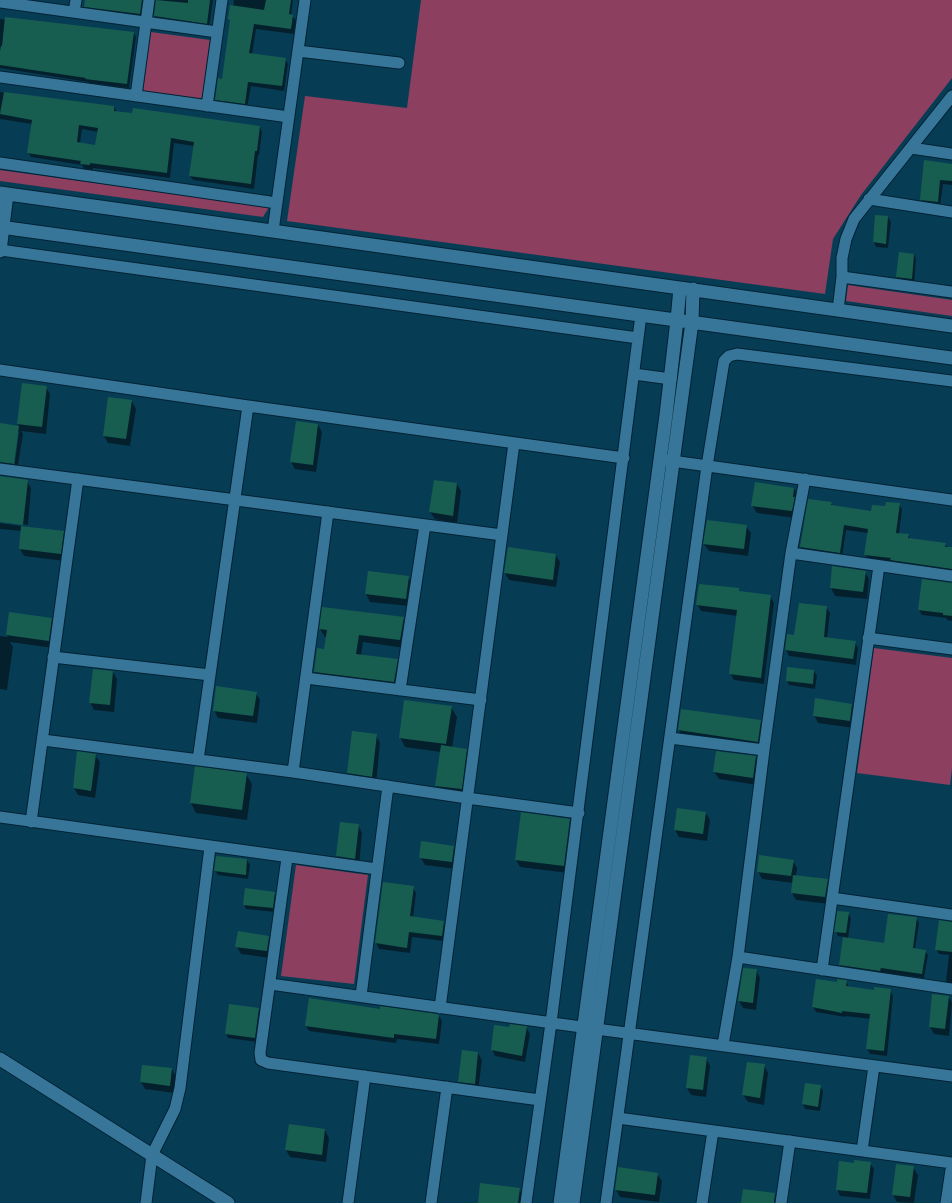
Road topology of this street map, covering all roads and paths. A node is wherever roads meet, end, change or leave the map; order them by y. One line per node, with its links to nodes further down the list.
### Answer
1 (76, 0): 6 (street)
2 (149, 0): 7 (street)
3 (222, 0): 8 (street)
4 (305, 0): 9 (street)
5 (0, 2): 6 (street)
6 (74, 12): 7 (street)
7 (146, 22): 8 (street); 12 (street)
8 (217, 32): 14 (street)
9 (298, 51): 10 (street); 15 (street)
10 (399, 63)
11 (0, 77): 12 (street)
12 (136, 96): 14 (street)
13 (952, 96): 16 (street)
14 (207, 106): 15 (street)
15 (289, 117): 21 (street)
16 (911, 148): 17 (street); 20 (street)
17 (952, 154)
18 (0, 163): 21 (street)
19 (3, 194): 23 (street); 24 (street)
20 (869, 199): 22 (street); 26 (street)
21 (277, 203): 24 (street)
22 (952, 212)
23 (1, 227): 25 (street); 31 (street)
24 (273, 231): 27 (street)
25 (0, 250): 35 (street)
26 (842, 277): 29 (street); 30 (street)
27 (680, 288): 28 (street); 32 (street)
28 (693, 290): 30 (street); 33 (street)
29 (952, 292)
30 (838, 310): 34 (street)
31 (641, 315): 32 (street); 35 (street)
32 (677, 320): 33 (street); 39 (street)
33 (692, 322): 36 (street); 44 (street)
34 (952, 326)
35 (638, 338): 38 (street)
36 (952, 358)
37 (0, 370): 41 (street)
38 (634, 374): 39 (street); 43 (street)
39 (670, 379): 44 (street)
40 (952, 381): 45 (street)
41 (248, 406): 42 (street); 49 (street)
42 (514, 443): 43 (street); 53 (street)
43 (624, 458): 71 (street)
44 (666, 460): 45 (street); 86 (street)
45 (707, 466): 48 (street); 64 (street)
46 (0, 469): 47 (street)
47 (78, 479): 49 (street); 59 (street)
48 (805, 479): 50 (street); 54 (street)
49 (235, 500): 51 (street); 60 (street)
50 (952, 500)
51 (328, 512): 52 (street); 61 (street)
52 (425, 525): 53 (street); 62 (street)
53 (502, 535): 63 (street)
54 (791, 553): 55 (street); 66 (street)
55 (879, 566): 56 (street); 57 (street)
56 (952, 576)
57 (868, 638): 58 (street); 77 (street)
58 (952, 649)
59 (53, 657): 60 (street); 65 (street)
60 (210, 675): 67 (street)
61 (306, 678): 62 (street); 68 (street)
62 (400, 690): 63 (street)
63 (481, 700): 70 (street)
64 (670, 738): 66 (street); 87 (street)
65 (43, 740): 67 (street); 73 (street)
66 (764, 750): 79 (street)
67 (198, 760): 68 (street)
68 (293, 772): 69 (street)
69 (388, 786): 70 (street); 76 (street)
70 (467, 798): 71 (street); 84 (street)
71 (578, 813): 85 (street)
72 (0, 817): 73 (street)
73 (31, 822): 74 (street)
74 (210, 847): 75 (street); 99 (street)
75 (287, 858): 76 (street); 81 (street)
76 (377, 869): 83 (street)
77 (832, 898): 78 (street); 80 (street)
78 (952, 915)
79 (738, 957): 80 (street); 88 (street)
80 (822, 970): 82 (street)
81 (270, 984): 83 (street); 91 (street)
82 (952, 989)
83 (361, 996): 84 (street)
84 (440, 1008): 85 (street)
85 (551, 1023): 86 (street); 94 (street)
86 (590, 1029): 87 (street); 106 (street); 107 (street)
87 (630, 1033): 88 (street); 95 (street)
88 (723, 1045): 90 (street)
89 (0, 1059): 99 (street)
90 (874, 1066): 92 (street); 98 (street)
91 (365, 1076): 93 (street); 103 (street)
92 (952, 1076)
93 (447, 1087): 94 (street); 104 (street)
94 (540, 1100): 105 (street)
95 (618, 1118): 96 (street); 108 (street)
96 (713, 1131): 97 (street); 109 (street)
97 (790, 1141): 98 (street); 110 (street)
98 (862, 1151): 100 (street)
99 (152, 1155): 101 (street); 102 (street)
100 (952, 1163): 111 (street)
101 (146, 1203)
102 (228, 1203)
103 (348, 1203)
104 (432, 1203)
105 (526, 1203)
106 (560, 1203)
107 (573, 1203)
108 (606, 1203)
109 (702, 1203)
110 (781, 1203)
111 (946, 1203)

